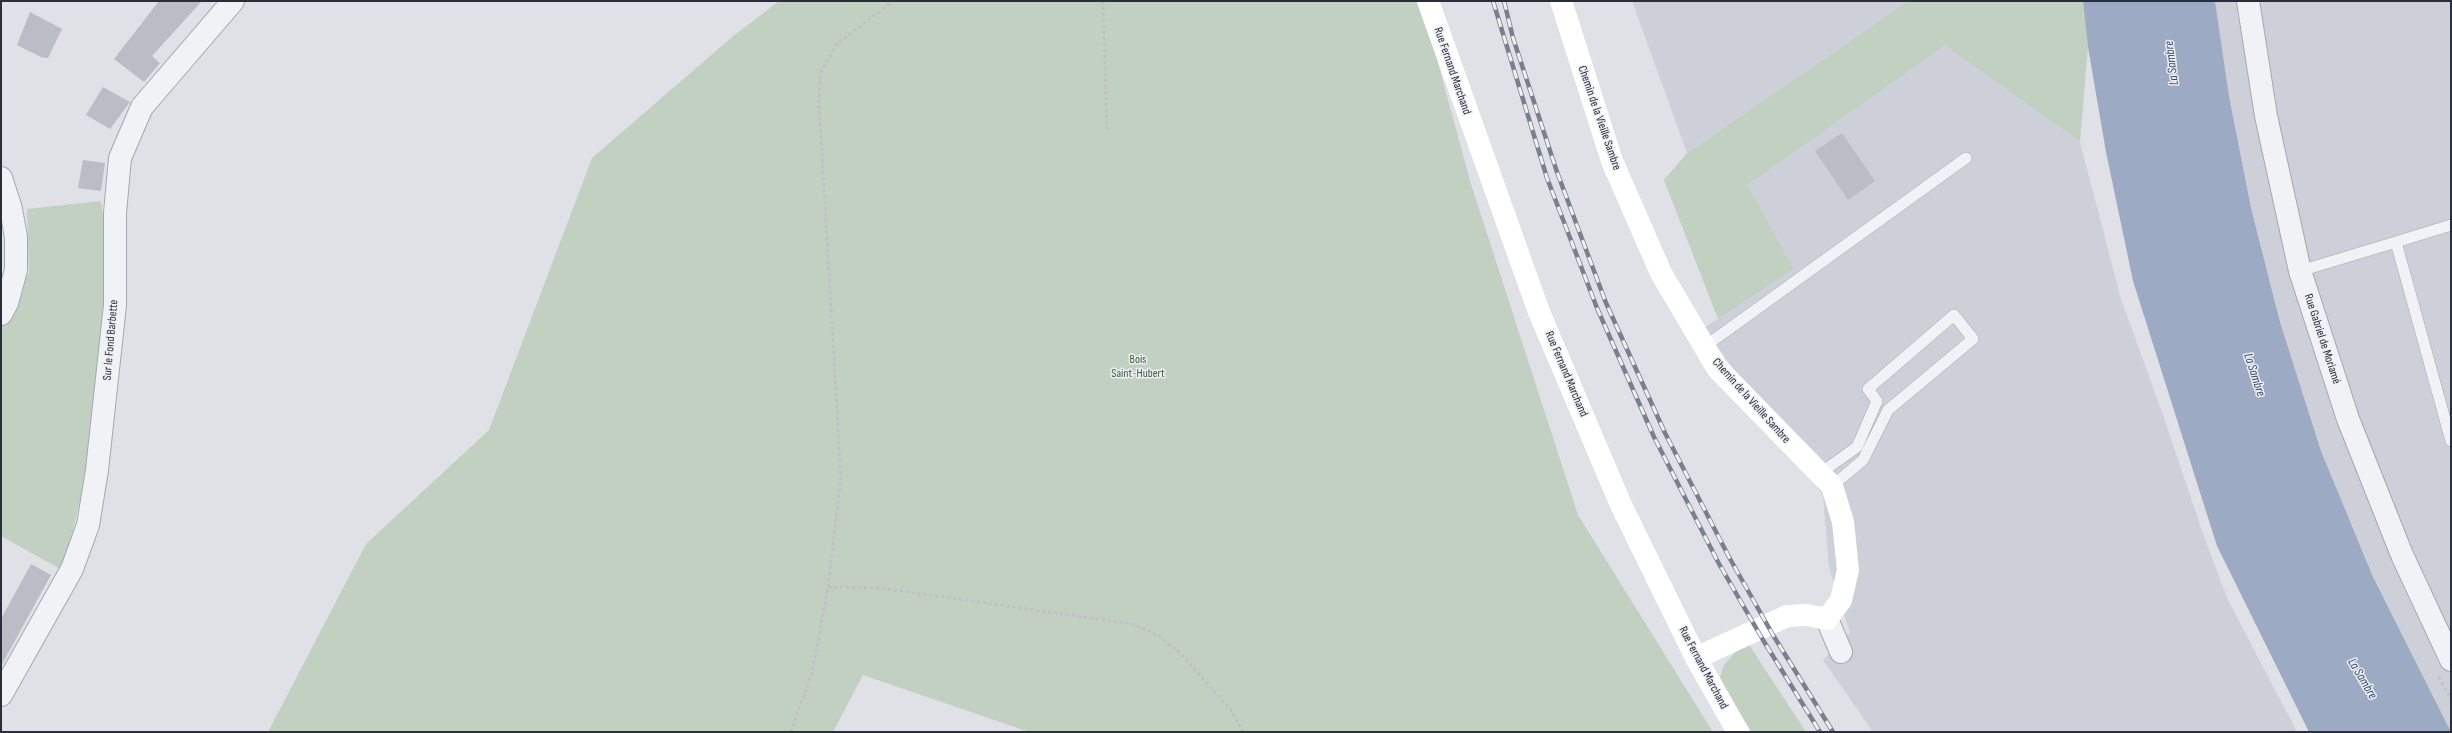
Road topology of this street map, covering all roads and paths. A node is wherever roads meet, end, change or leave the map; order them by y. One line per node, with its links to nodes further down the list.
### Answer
1 (233, 1): 22 (street, Sur le Fond Barbette)
2 (893, 1): 17 (path)
3 (1103, 1): 7 (path)
4 (1428, 1): 20 (street, Rue Fernand Marchand)
5 (1561, 1): 14 (street, Chemin de la Vieille Sambre)
6 (2248, 1): 12 (street, Rue Gabriel de Moriamé)
7 (1107, 133)
8 (1966, 158): 14 (lane)
9 (1, 178): 13 (street)
10 (2451, 225): 11 (lane)
11 (2396, 242): 12 (lane); 15 (lane)
12 (2300, 272): 21 (street, Rue Gabriel de Moriamé)
13 (1, 314)
14 (1704, 347): 16 (street, Chemin de la Vieille Sambre)
15 (2451, 441)
16 (1826, 480): 16 (lane); 18 (street, Chemin de la Vieille Sambre)
17 (828, 587): 23 (path); 24 (path)
18 (1827, 619): 19 (street); 20 (street)
19 (1841, 652)
20 (1696, 658): 25 (street, Rue Fernand Marchand)
21 (2451, 660)
22 (1, 695)
23 (792, 732)
24 (1243, 732)
25 (1738, 732)

